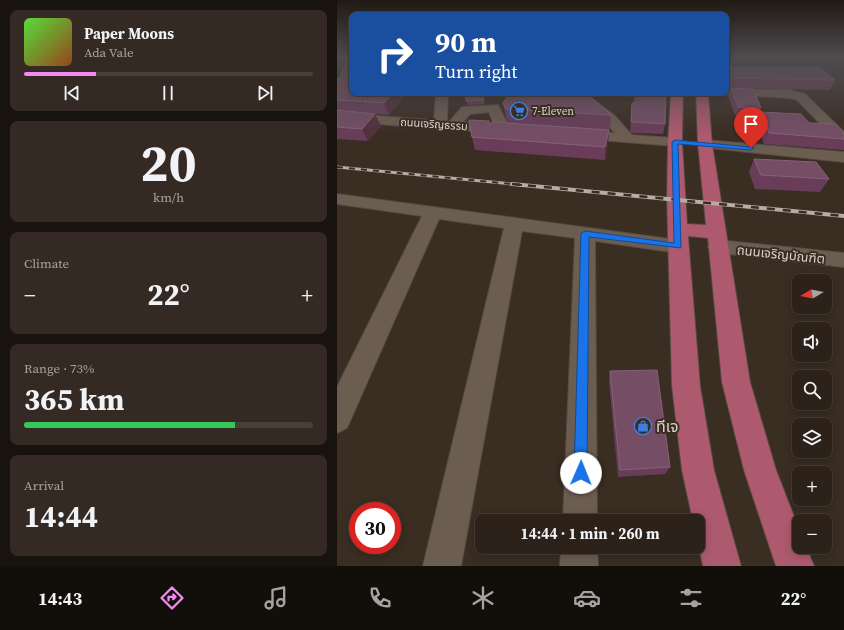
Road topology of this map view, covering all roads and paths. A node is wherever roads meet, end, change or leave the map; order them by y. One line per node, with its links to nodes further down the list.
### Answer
1 (729, 92): 12 (street)
2 (442, 96): 7 (street)
3 (580, 96): 11 (street)
4 (677, 96): 13 (main road)
5 (703, 96): 14 (main road)
6 (337, 117): 7 (street, ถนนเจริญธรรม)
7 (447, 125): 8 (street, ถนนเจริญธรรม); 8 (street)
8 (503, 129): 9 (street, ถนนเจริญธรรม)
9 (519, 130)
10 (565, 134): 11 (street)
11 (627, 138): 13 (street)
12 (844, 140)
13 (675, 142): 14 (main road); 20 (main road)
14 (705, 144): 15 (street); 21 (main road)
15 (844, 157)
16 (337, 199): 17 (street)
17 (433, 212): 18 (street); 23 (street)
18 (514, 224): 19 (street); 26 (street)
19 (585, 233): 20 (street); 24 (street)
20 (677, 238): 21 (main road); 28 (main road)
21 (717, 240): 22 (street, ถนนเจริญบัณฑิต); 29 (main road)
22 (844, 260)
23 (337, 418)
24 (580, 514)
25 (579, 554): 27 (street)
26 (442, 566)
27 (579, 566)
28 (722, 566)
29 (795, 566)

